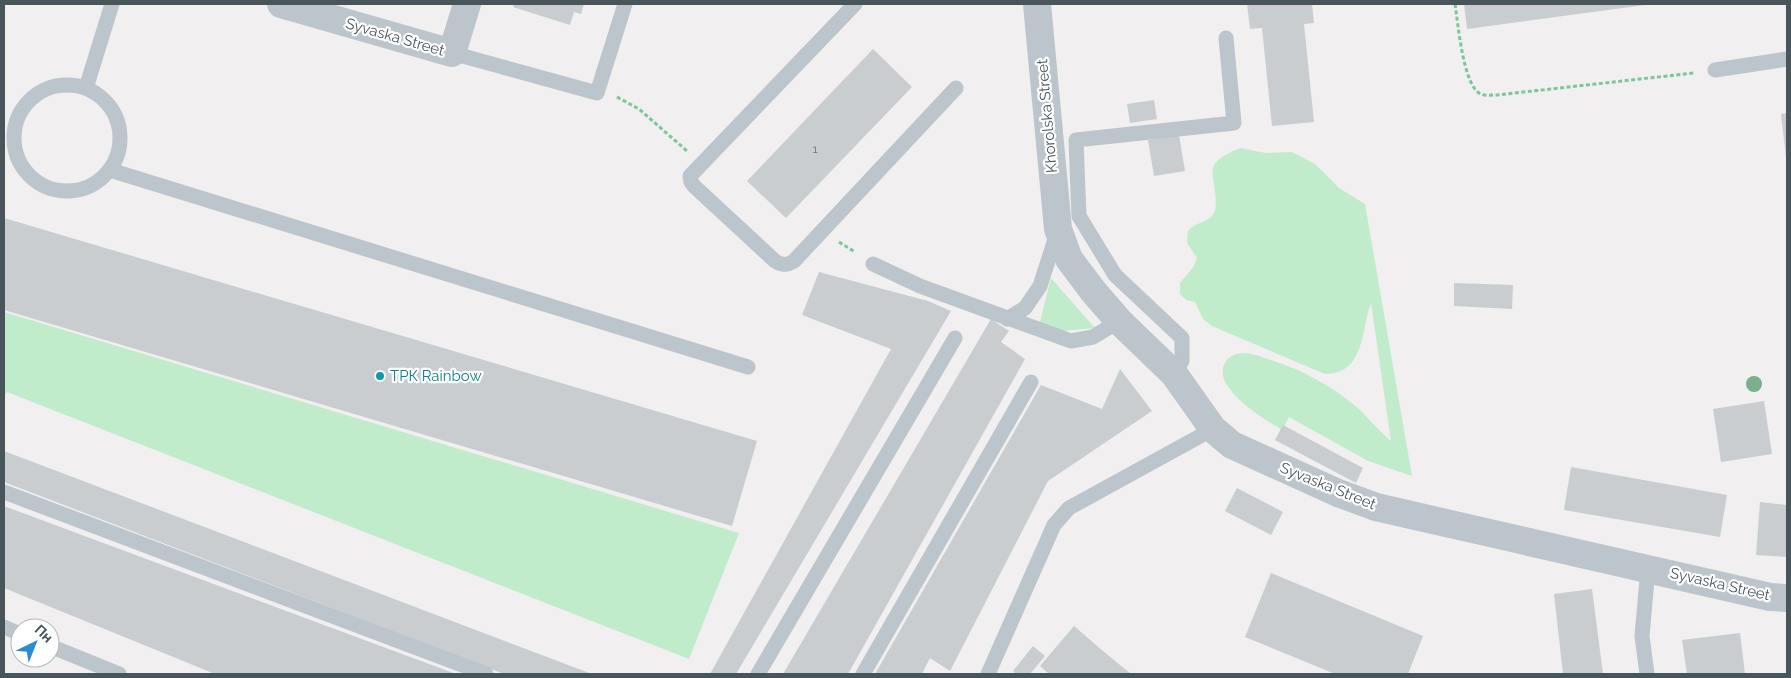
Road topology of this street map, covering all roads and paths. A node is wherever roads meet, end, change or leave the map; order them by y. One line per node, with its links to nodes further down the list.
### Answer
1 (112, 4): 12 (lane)
2 (281, 4): 9 (street, Syvaska Street)
3 (467, 4): 9 (street)
4 (624, 4): 14 (lane)
5 (856, 4): 16 (lane)
6 (1037, 4): 18 (street, Khorolska Street)
7 (1455, 4): 11 (path)
8 (1226, 38): 25 (lane)
9 (452, 53): 14 (lane)
10 (1787, 59): 11 (lane)
11 (1715, 70)
12 (86, 88): 15 (lane); 17 (lane)
13 (956, 88): 19 (lane)
14 (597, 93): 16 (path)
15 (8, 134): 17 (lane)
16 (700, 163): 19 (lane)
17 (110, 170): 24 (lane)
18 (1058, 229): 21 (lane); 22 (street, Syvaska Street)
19 (822, 231): 20 (path)
20 (873, 264): 21 (lane)
21 (1007, 319): 22 (lane)
22 (1119, 321): 25 (street, Syvaska Street)
23 (955, 338): 34 (lane)
24 (748, 367)
25 (1174, 374): 27 (street, Syvaska Street)
26 (1031, 382): 35 (lane)
27 (1213, 429): 29 (street, Syvaska Street); 36 (lane)
28 (4, 492): 33 (lane)
29 (1648, 568): 30 (street, Syvaska Street); 37 (lane)
30 (1787, 598)
31 (60, 650): 32 (lane)
32 (119, 674)
33 (486, 674)
34 (758, 674)
35 (863, 674)
36 (988, 674)
37 (1647, 674)

